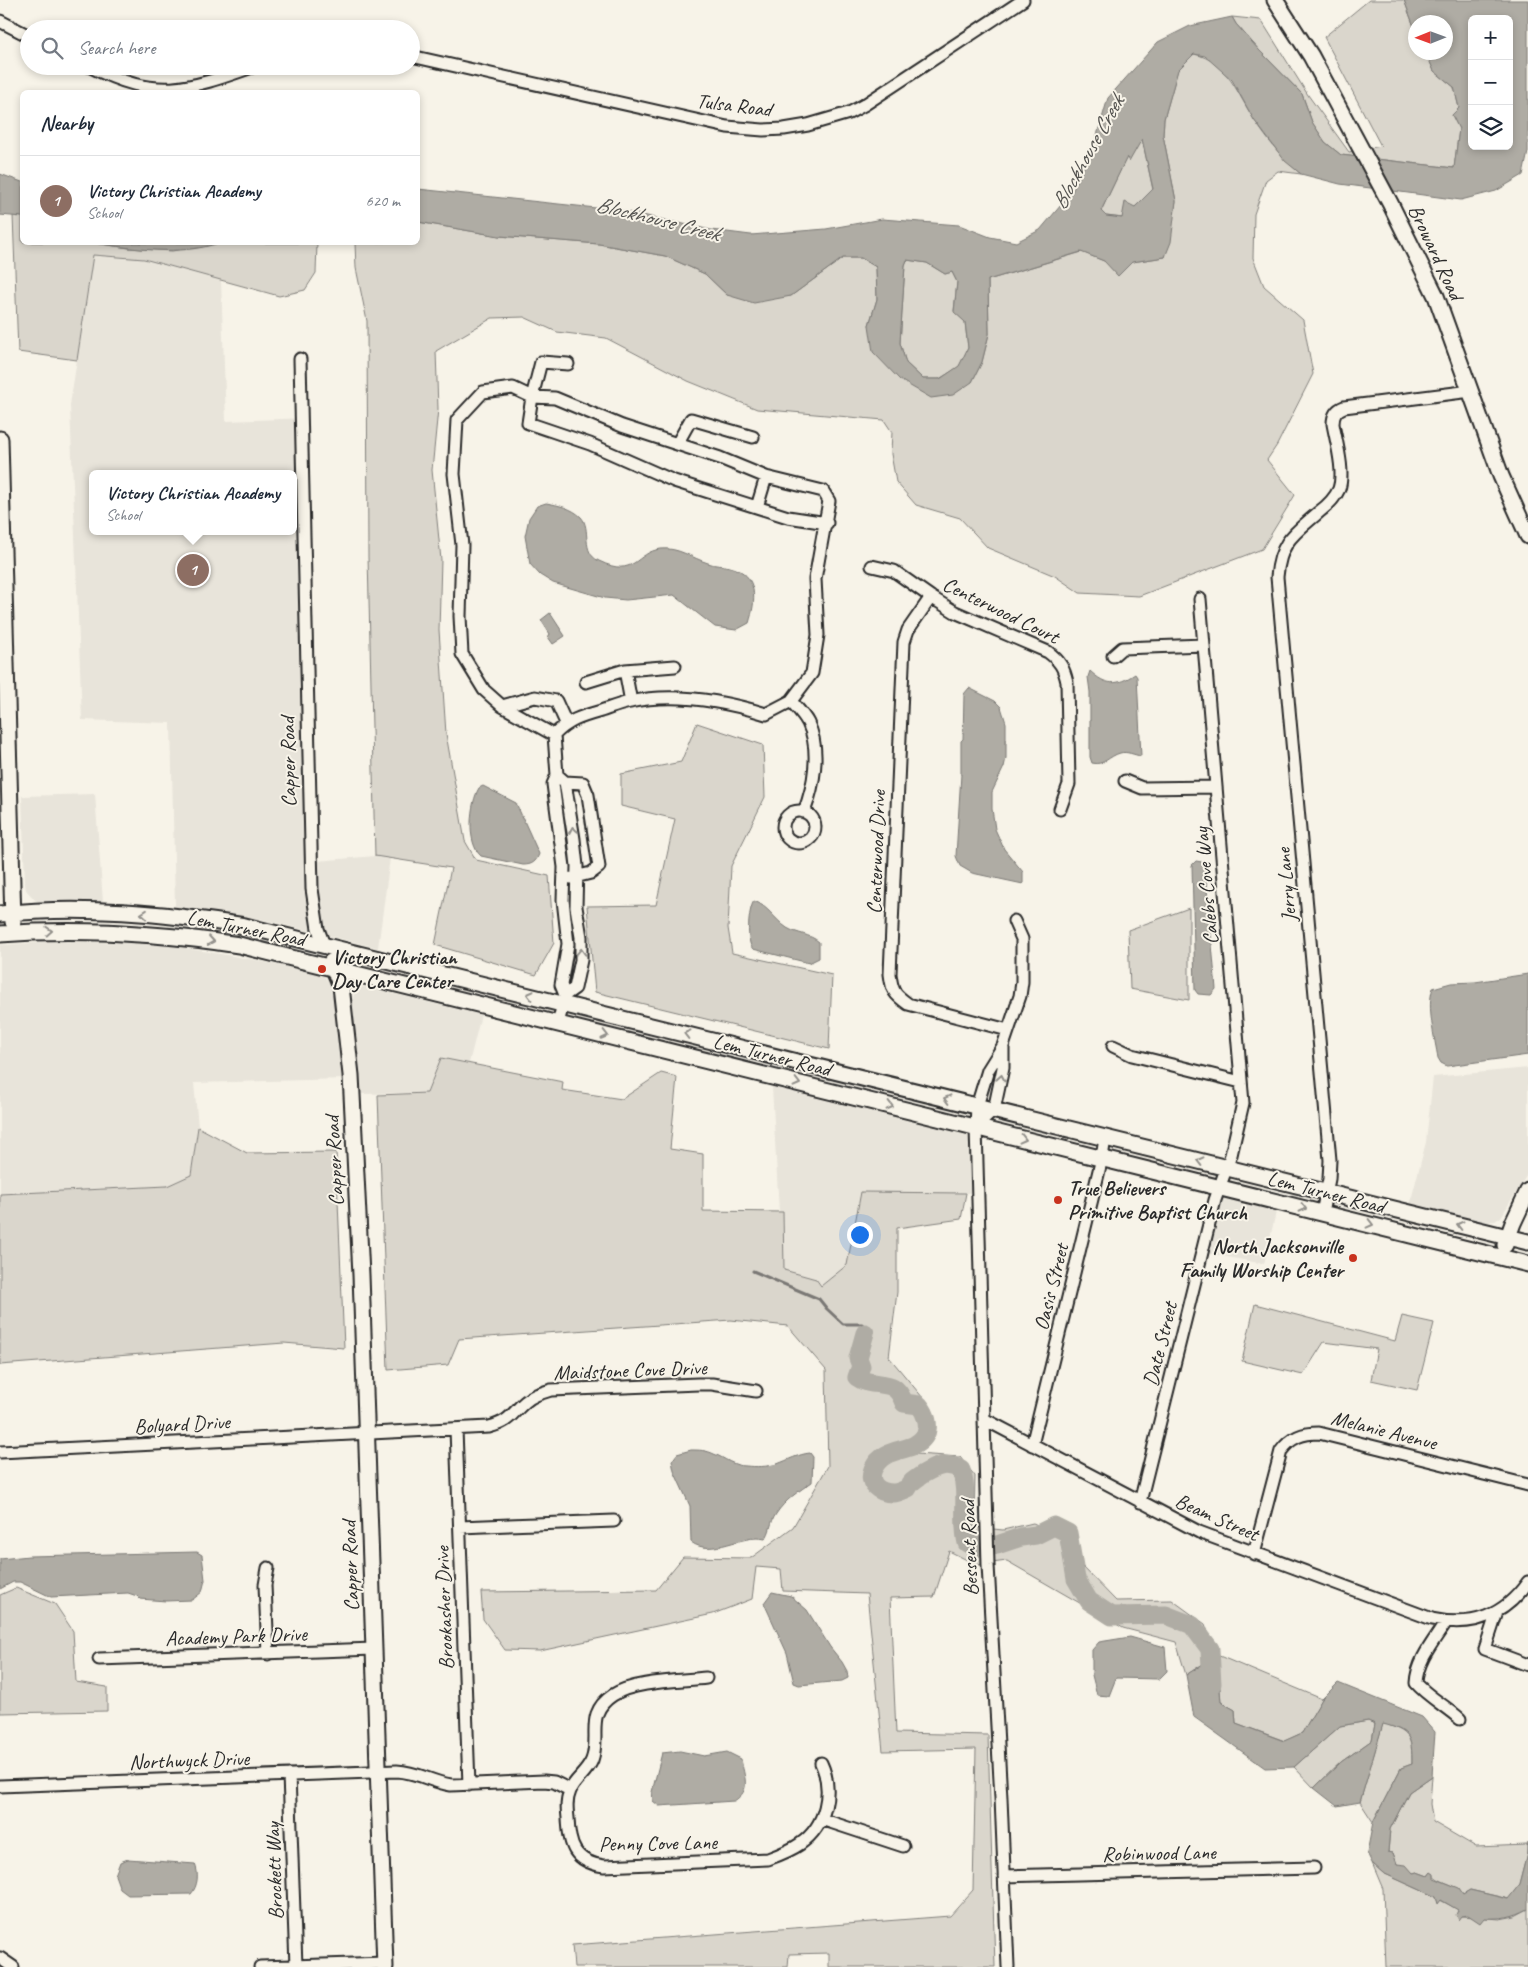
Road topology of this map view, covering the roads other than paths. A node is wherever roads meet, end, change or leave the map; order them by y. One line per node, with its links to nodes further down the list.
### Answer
1 (1024, 0): 5 (street, Tulsa Road)
2 (1275, 0): 10 (main road, Broward Road)
3 (0, 21): 4 (street)
4 (20, 31)
5 (420, 58)
6 (111, 75): 7 (street)
7 (228, 75)
8 (300, 359): 42 (street, Capper Road)
9 (568, 364): 11 (street)
10 (1471, 391): 18 (main road, Broward Road); 60 (street, Jerry Lane)
11 (532, 397): 14 (street); 16 (street); 29 (street)
12 (752, 437): 14 (street)
13 (0, 439): 39 (main road)
14 (678, 444): 15 (street)
15 (766, 477): 16 (street); 17 (street)
16 (757, 508): 17 (street)
17 (827, 523): 27 (street)
18 (1528, 536)
19 (872, 566): 20 (street, Centerwood Court)
20 (931, 597): 35 (street, Centerwood Court); 46 (street, Centerwood Drive)
21 (1200, 599): 22 (street, Calebs Cove Way)
22 (1204, 646): 23 (street); 34 (street, Calebs Cove Way)
23 (1113, 656)
24 (675, 666): 25 (street)
25 (625, 670): 26 (street); 28 (street)
26 (586, 682)
27 (791, 701): 28 (street); 36 (street)
28 (631, 702): 30 (street)
29 (502, 706): 30 (street); 31 (street)
30 (566, 723): 31 (street)
31 (554, 735): 32 (street)
32 (561, 778): 37 (street, one-way to 32); 37 (street); 38 (street)
33 (1125, 780): 34 (street)
34 (1216, 787): 51 (street, Calebs Cove Way)
35 (1060, 809)
36 (804, 812)
37 (576, 878): 38 (street); 44 (street, one-way to 37)
38 (564, 879): 44 (street)
39 (6, 913): 41 (main road); 42 (main road, Lem Turner Road, one-way to 39)
40 (1014, 921): 46 (street, Bessent Road)
41 (7, 934): 43 (main road, Lem Turner Road, one-way to 43)
42 (324, 945): 43 (main road, Capper Road); 44 (main road, Lem Turner Road, one-way to 42)
43 (333, 967): 45 (main road, Lem Turner Road); 69 (main road, Capper Road)
44 (564, 999): 45 (street); 49 (main road, Lem Turner Road, one-way to 44)
45 (558, 1024): 50 (main road, Lem Turner Road, one-way to 50)
46 (1008, 1030): 47 (street, Bessent Road)
47 (1003, 1046): 52 (street, Bessent Road); 53 (street, Bessent Road, one-way to 47)
48 (1113, 1046): 51 (street)
49 (774, 1056): 50 (main road); 52 (main road, Lem Turner Road, one-way to 49)
50 (770, 1076): 54 (main road, Lem Turner Road, one-way to 54)
51 (1241, 1082): 57 (street, Calebs Cove Way)
52 (976, 1106): 53 (main road, Lem Turner Road); 54 (street, Bessent Road)
53 (994, 1110): 54 (street); 55 (main road, Lem Turner Road)
54 (976, 1127): 56 (main road, Lem Turner Road, one-way to 56); 67 (street, Bessent Road)
55 (1105, 1138): 56 (street, Oasis Street); 57 (main road, Lem Turner Road, one-way to 55)
56 (1102, 1158): 58 (main road, Lem Turner Road); 70 (street, Oasis Street)
57 (1227, 1168): 58 (street, Date Street); 60 (main road, Lem Turner Road)
58 (1220, 1187): 61 (main road, Lem Turner Road, one-way to 61); 73 (street, Date Street)
59 (1528, 1191): 62 (main road)
60 (1326, 1193): 61 (street, Jerry Lane); 62 (main road, Lem Turner Road, one-way to 60)
61 (1322, 1213): 64 (main road, Lem Turner Road, one-way to 64)
62 (1507, 1237): 63 (main road, Lem Turner Road); 64 (main road)
63 (1528, 1242)
64 (1501, 1257): 65 (main road, Lem Turner Road)
65 (1528, 1264)
66 (756, 1391): 68 (street, Maidstone Cove Drive)
67 (984, 1419): 70 (street, Beam Street); 96 (street, Bessent Road)
68 (456, 1429): 69 (street, Maidstone Cove Drive); 75 (street, Brookasher Drive)
69 (366, 1434): 71 (street, Bolyard Drive); 81 (main road, Capper Road)
70 (1032, 1444): 73 (street, Beam Street)
71 (0, 1452)
72 (1528, 1485): 76 (street, Melanie Avenue)
73 (1140, 1502): 76 (street, Beam Street)
74 (614, 1522): 75 (street)
75 (460, 1527): 90 (street, Brookasher Drive)
76 (1254, 1554): 80 (street, Beam Street)
77 (268, 1568): 82 (street)
78 (1528, 1582): 79 (street)
79 (1497, 1612): 80 (street); 84 (street)
80 (1446, 1622): 86 (street)
81 (374, 1649): 82 (street, Academy Park Drive); 88 (main road, Capper Road)
82 (268, 1654): 83 (street, Academy Park Drive)
83 (99, 1659)
84 (1528, 1665)
85 (706, 1678): 92 (street)
86 (1460, 1718)
87 (821, 1764): 93 (street, Penny Cove Lane)
88 (378, 1772): 89 (street, Northwyck Drive); 90 (street, Northwyck Drive); 98 (main road, Capper Road)
89 (289, 1775): 91 (street, Northwyck Drive); 99 (street, Brockett Way)
90 (469, 1785): 92 (street, Northwyck Drive)
91 (0, 1786)
92 (570, 1790): 93 (street, Penny Cove Lane)
93 (821, 1819): 94 (street)
94 (903, 1846)
95 (1314, 1868): 96 (street, Robinwood Lane)
96 (1004, 1876): 102 (street, Bessent Road)
97 (0, 1958): 100 (street)
98 (385, 1965): 99 (street)
99 (296, 1966): 101 (street)
100 (13, 1967)
101 (260, 1967)
102 (1008, 1967)

